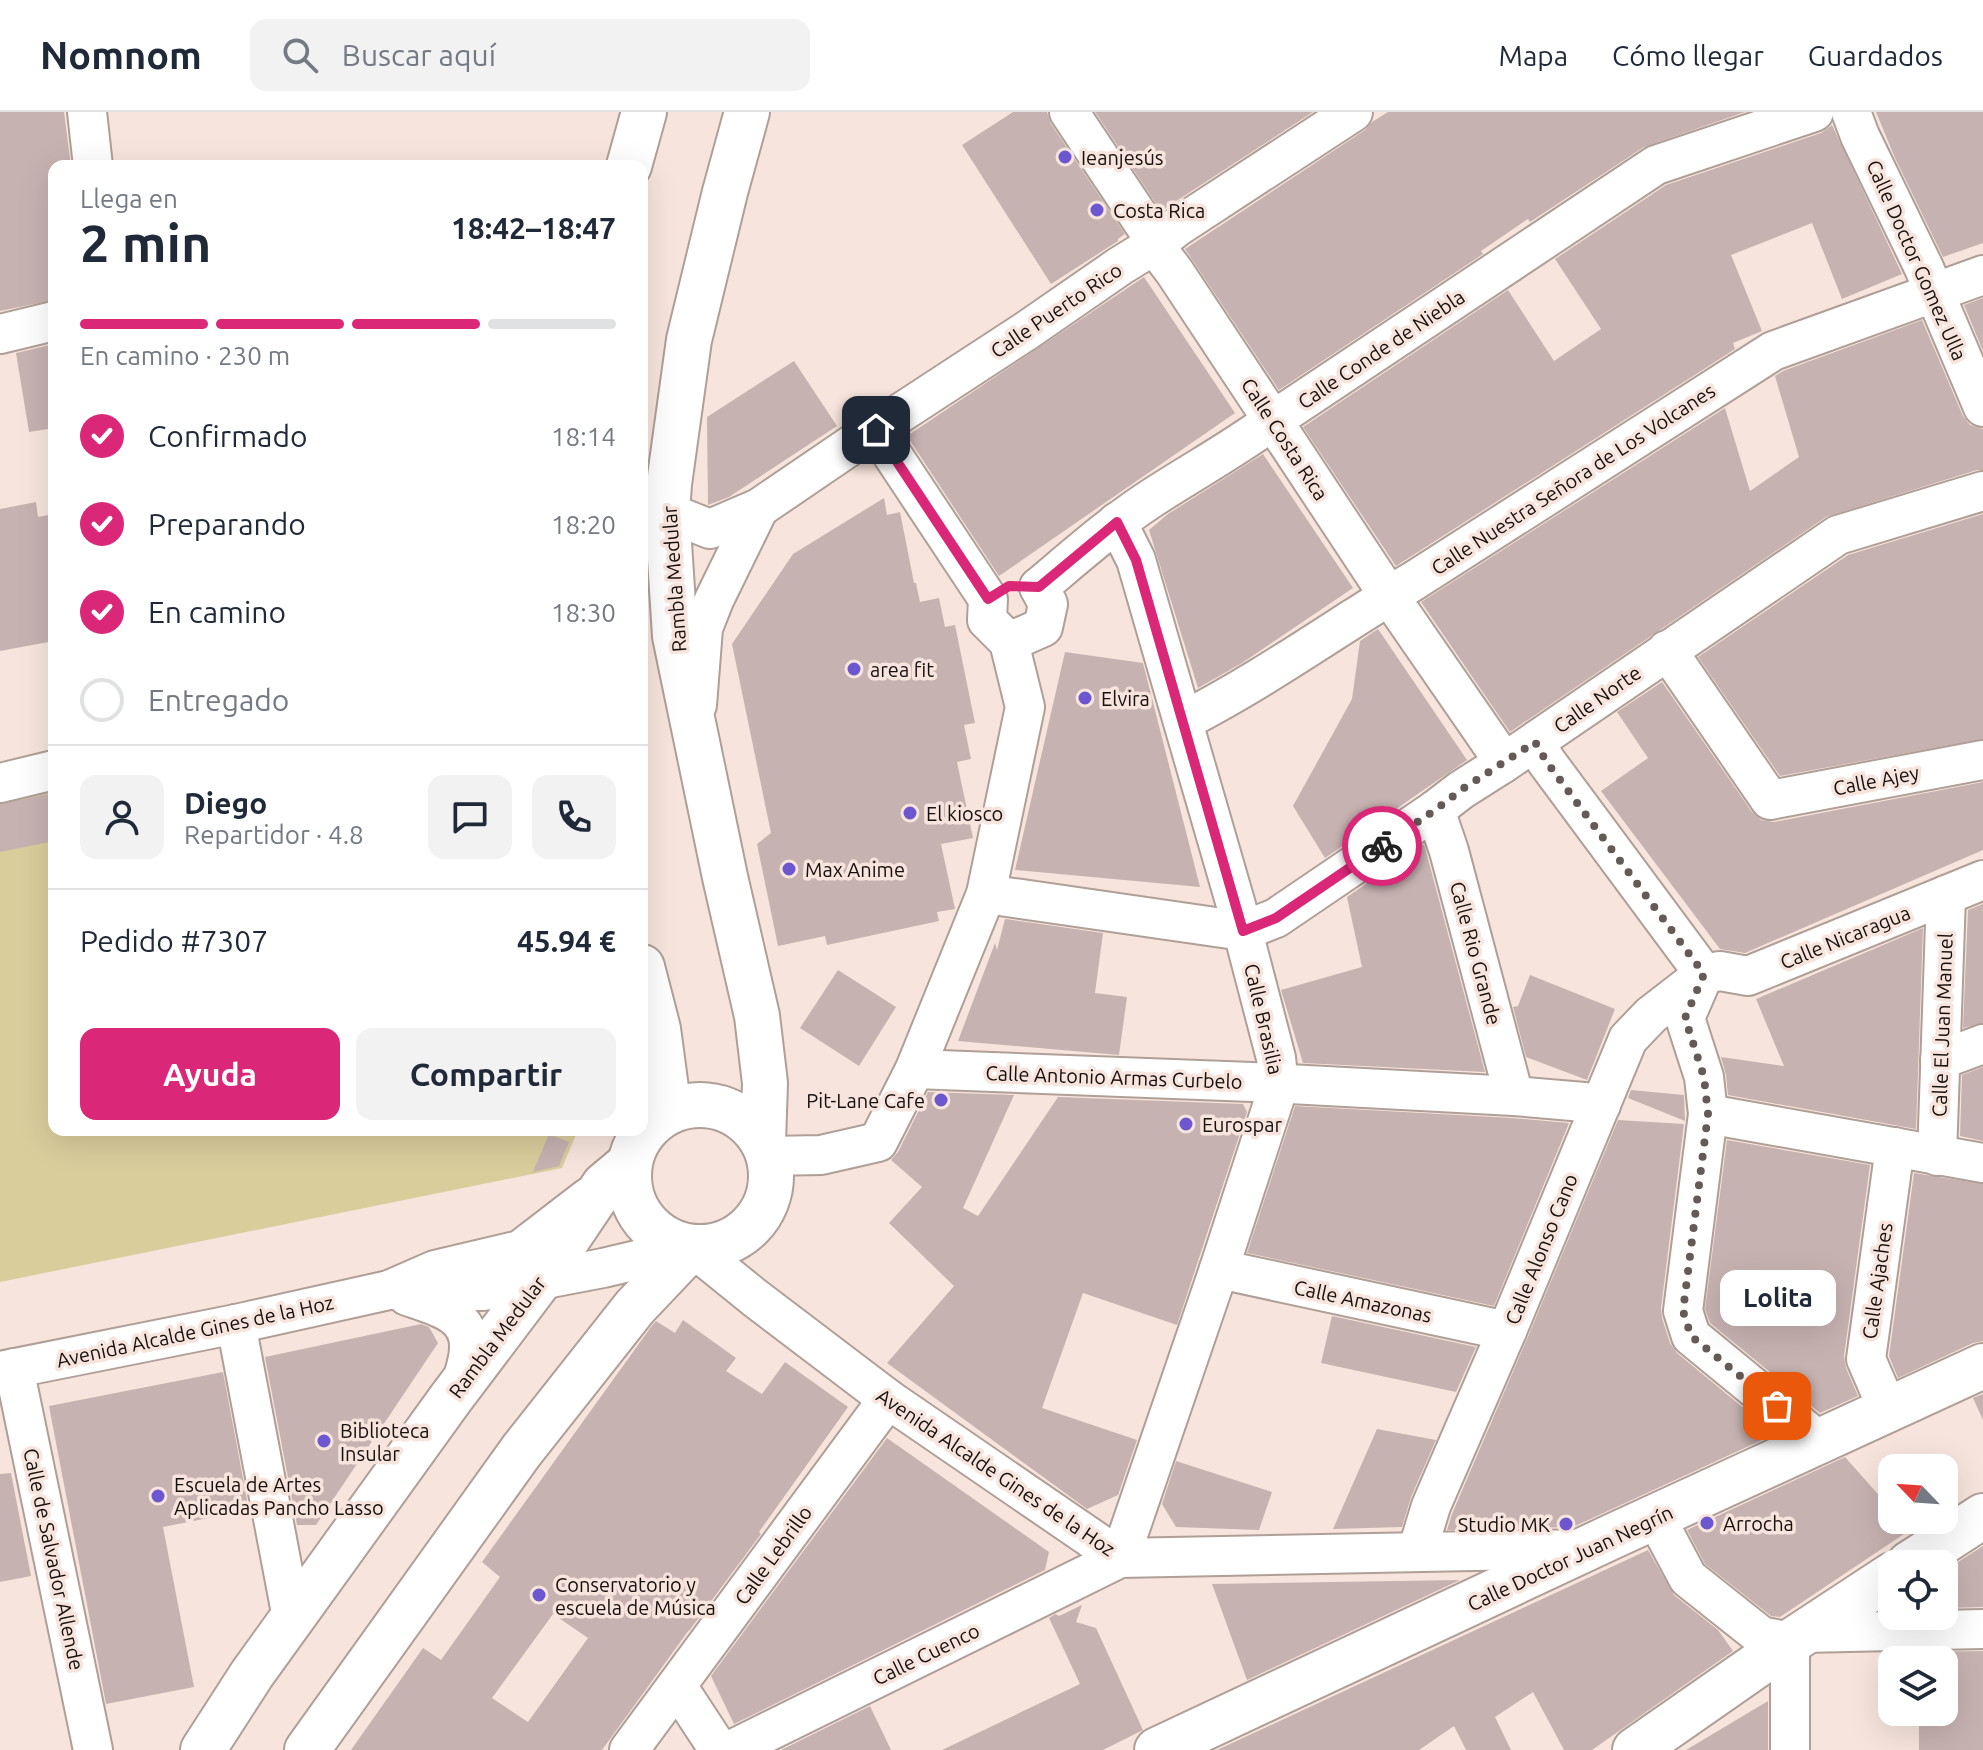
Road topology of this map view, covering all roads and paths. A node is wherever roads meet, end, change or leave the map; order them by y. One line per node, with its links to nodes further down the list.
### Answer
1 (87, 112): 8 (street)
2 (644, 112): 9 (main road)
3 (747, 112): 20 (main road, Rambla Medular)
4 (1069, 112): 10 (street, Calle Costa Rica)
5 (1353, 112): 10 (street, Calle Puerto Rico)
6 (1814, 112): 16 (street, Calle Conde de Niebla)
7 (1851, 112): 12 (street, Calle Doctor Gomez Ulla)
8 (92, 160)
9 (631, 160)
10 (1154, 245): 16 (street, Calle Costa Rica); 17 (street, Calle Puerto Rico)
11 (1983, 275): 12 (street, Calle Nuestra Señora de Los Volcanes)
12 (1934, 293): 15 (street, Calle Doctor Gomez Ulla); 23 (street, Calle Nuestra Señora de Los Volcanes)
13 (48, 322): 14 (street)
14 (0, 334)
15 (1983, 407)
16 (1272, 421): 21 (street, Calle Conde de Niebla); 23 (street, Calle Costa Rica)
17 (876, 430): 19 (street, Calle Puerto Rico); 24 (street)
18 (1983, 491): 26 (street, Calle Norte)
19 (759, 508): 20 (street, Calle Puerto Rico); 28 (street)
20 (667, 512): 28 (main road, Rambla Medular)
21 (1117, 522): 22 (street, Calle Conde de Niebla); 27 (street, Calle Brasilia)
22 (1039, 587): 24 (street); 25 (street)
23 (1388, 595): 27 (street, Calle Nuestra Señora de Los Volcanes); 31 (street, Calle Costa Rica)
24 (988, 599): 25 (street)
25 (1009, 642): 36 (street)
26 (1667, 650): 29 (street, Calle Norte); 30 (street, Calle Ajey)
27 (1183, 721): 38 (street, Calle Brasilia)
28 (695, 728): 52 (main road, Rambla Medular)
29 (1535, 742): 31 (street, Calle Norte); 39 (street)
30 (1983, 760)
31 (1502, 764): 34 (street, Calle Norte)
32 (48, 771): 33 (street)
33 (0, 783)
34 (1435, 810): 38 (street, Calle Norte); 45 (street, Calle Rio Grande)
35 (1983, 880): 37 (street, Calle Nicaragua)
36 (986, 894): 38 (street); 43 (street)
37 (1946, 895): 39 (street, Calle Nicaragua); 42 (street, Calle El Juan Manuel)
38 (1243, 931): 44 (street, Calle Brasilia)
39 (1704, 974): 46 (street, Calle Alonso Cano); 48 (street)
40 (648, 990): 47 (main road)
41 (1983, 1044): 42 (street)
42 (1940, 1060): 53 (street, Calle El Juan Manuel)
43 (915, 1069): 44 (street, Calle Antonio Armas Curbelo); 52 (street)
44 (1279, 1085): 45 (street, Calle Antonio Armas Curbelo); 57 (street, Calle Brasilia)
45 (1514, 1096): 46 (street, Calle Antonio Armas Curbelo)
46 (1601, 1105): 61 (street, Calle Alonso Cano)
47 (669, 1111): 49 (main road); 52 (main road)
48 (1708, 1114): 51 (street); 67 (street)
49 (648, 1126)
50 (642, 1136): 55 (main road)
51 (1895, 1147): 53 (street); 66 (street, Calle Ajaches)
52 (766, 1149): 56 (main road)
53 (1937, 1156): 54 (street)
54 (1983, 1163)
55 (617, 1174): 56 (main road); 58 (main road, Rambla Medular); 59 (street, Avenida Alcalde Gines de la Hoz)
56 (692, 1247): 58 (street, Avenida Alcalde Gines de la Hoz); 65 (street, Avenida Alcalde Gines de la Hoz); 79 (main road)
57 (1219, 1269): 61 (street, Calle Amazonas); 73 (street, Calle Brasilia)
58 (540, 1280): 59 (street, Avenida Alcalde Gines de la Hoz); 64 (main road, Rambla Medular)
59 (389, 1290): 60 (street, Avenida Alcalde Gines de la Hoz); 64 (street)
60 (236, 1324): 63 (street, Avenida Alcalde Gines de la Hoz); 75 (street)
61 (1507, 1331): 72 (street, Calle Alonso Cano)
62 (1983, 1366): 66 (main road, Calle Doctor Juan Negrín)
63 (7, 1370): 80 (street, Calle de Salvador Allende)
64 (461, 1385): 75 (main road, Rambla Medular)
65 (888, 1399): 73 (street, Avenida Alcalde Gines de la Hoz); 78 (street, Calle Lebrillo)
66 (1888, 1410): 67 (main road, Calle Doctor Juan Negrín)
67 (1820, 1442): 69 (main road, Calle Doctor Juan Negrín)
68 (1983, 1516): 71 (main road)
69 (1656, 1518): 70 (main road, Calle Doctor Juan Negrín); 77 (street)
70 (1589, 1548): 72 (street, Avenida Alcalde Gines de la Hoz); 85 (main road, Calle Doctor Juan Negrín)
71 (1931, 1550)
72 (1417, 1552): 73 (street, Avenida Alcalde Gines de la Hoz)
73 (1120, 1558): 84 (street, Calle Cuenco)
74 (1878, 1584): 77 (main road)
75 (292, 1618): 81 (main road, Rambla Medular)
76 (1983, 1629): 77 (street)
77 (1797, 1637): 86 (main road); 87 (street)
78 (677, 1686): 82 (street, Calle Lebrillo); 83 (street)
79 (322, 1741)
80 (93, 1750)
81 (203, 1750)
82 (629, 1750)
83 (719, 1750)
84 (731, 1750)
85 (1157, 1750)
86 (1635, 1750)
87 (1790, 1750)

